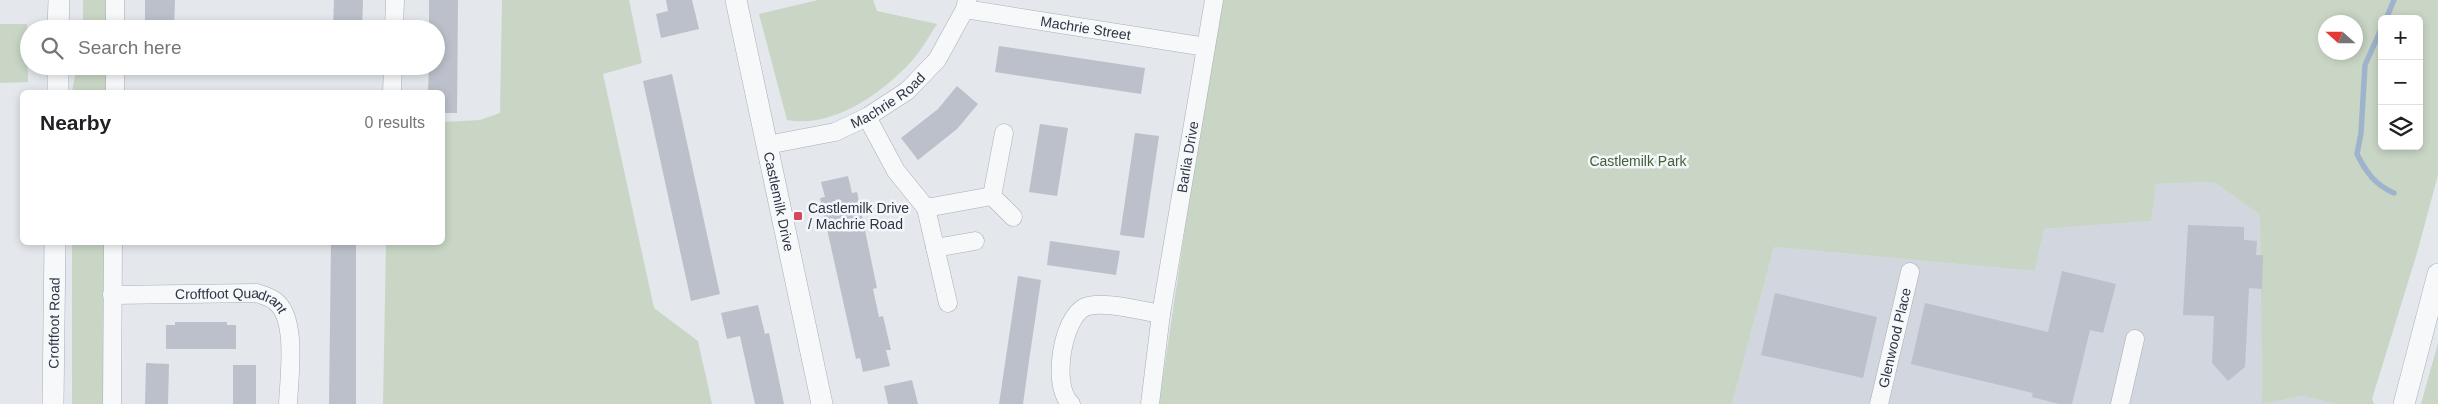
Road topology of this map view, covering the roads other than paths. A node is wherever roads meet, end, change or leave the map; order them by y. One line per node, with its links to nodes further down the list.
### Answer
1 (59, 0): 7 (street)
2 (116, 0): 8 (street)
3 (395, 0): 9 (street)
4 (736, 0): 19 (street, Castlemilk Drive)
5 (1214, 0): 10 (street, Barlia Drive)
6 (966, 5): 10 (street, Machrie Street); 17 (street, Machrie Road)
7 (58, 20)
8 (115, 20)
9 (394, 20)
10 (1206, 48): 31 (street, Barlia Drive)
11 (58, 75): 14 (street)
12 (115, 75): 15 (street)
13 (393, 75): 16 (street)
14 (58, 90)
15 (115, 90)
16 (392, 90)
17 (867, 117): 19 (street, Machrie Road); 21 (street)
18 (1004, 133): 20 (street)
19 (767, 145): 36 (street, Castlemilk Drive)
20 (992, 196): 21 (street); 22 (street)
21 (926, 208): 26 (street)
22 (1013, 217)
23 (975, 241): 26 (street)
24 (55, 245): 33 (street, Croftfoot Road)
25 (113, 245): 29 (street)
26 (935, 248): 30 (street)
27 (1910, 272): 39 (street, Glenwood Place)
28 (2438, 274): 41 (street)
29 (112, 296): 34 (street); 35 (street, Croftfoot Quadrant)
30 (948, 303)
31 (1161, 314): 37 (street); 38 (street, Barlia Drive)
32 (2135, 339): 40 (street)
33 (53, 404)
34 (112, 404)
35 (288, 404)
36 (822, 404)
37 (1071, 404)
38 (1150, 404)
39 (1879, 404)
40 (2120, 404)
41 (2404, 404)

